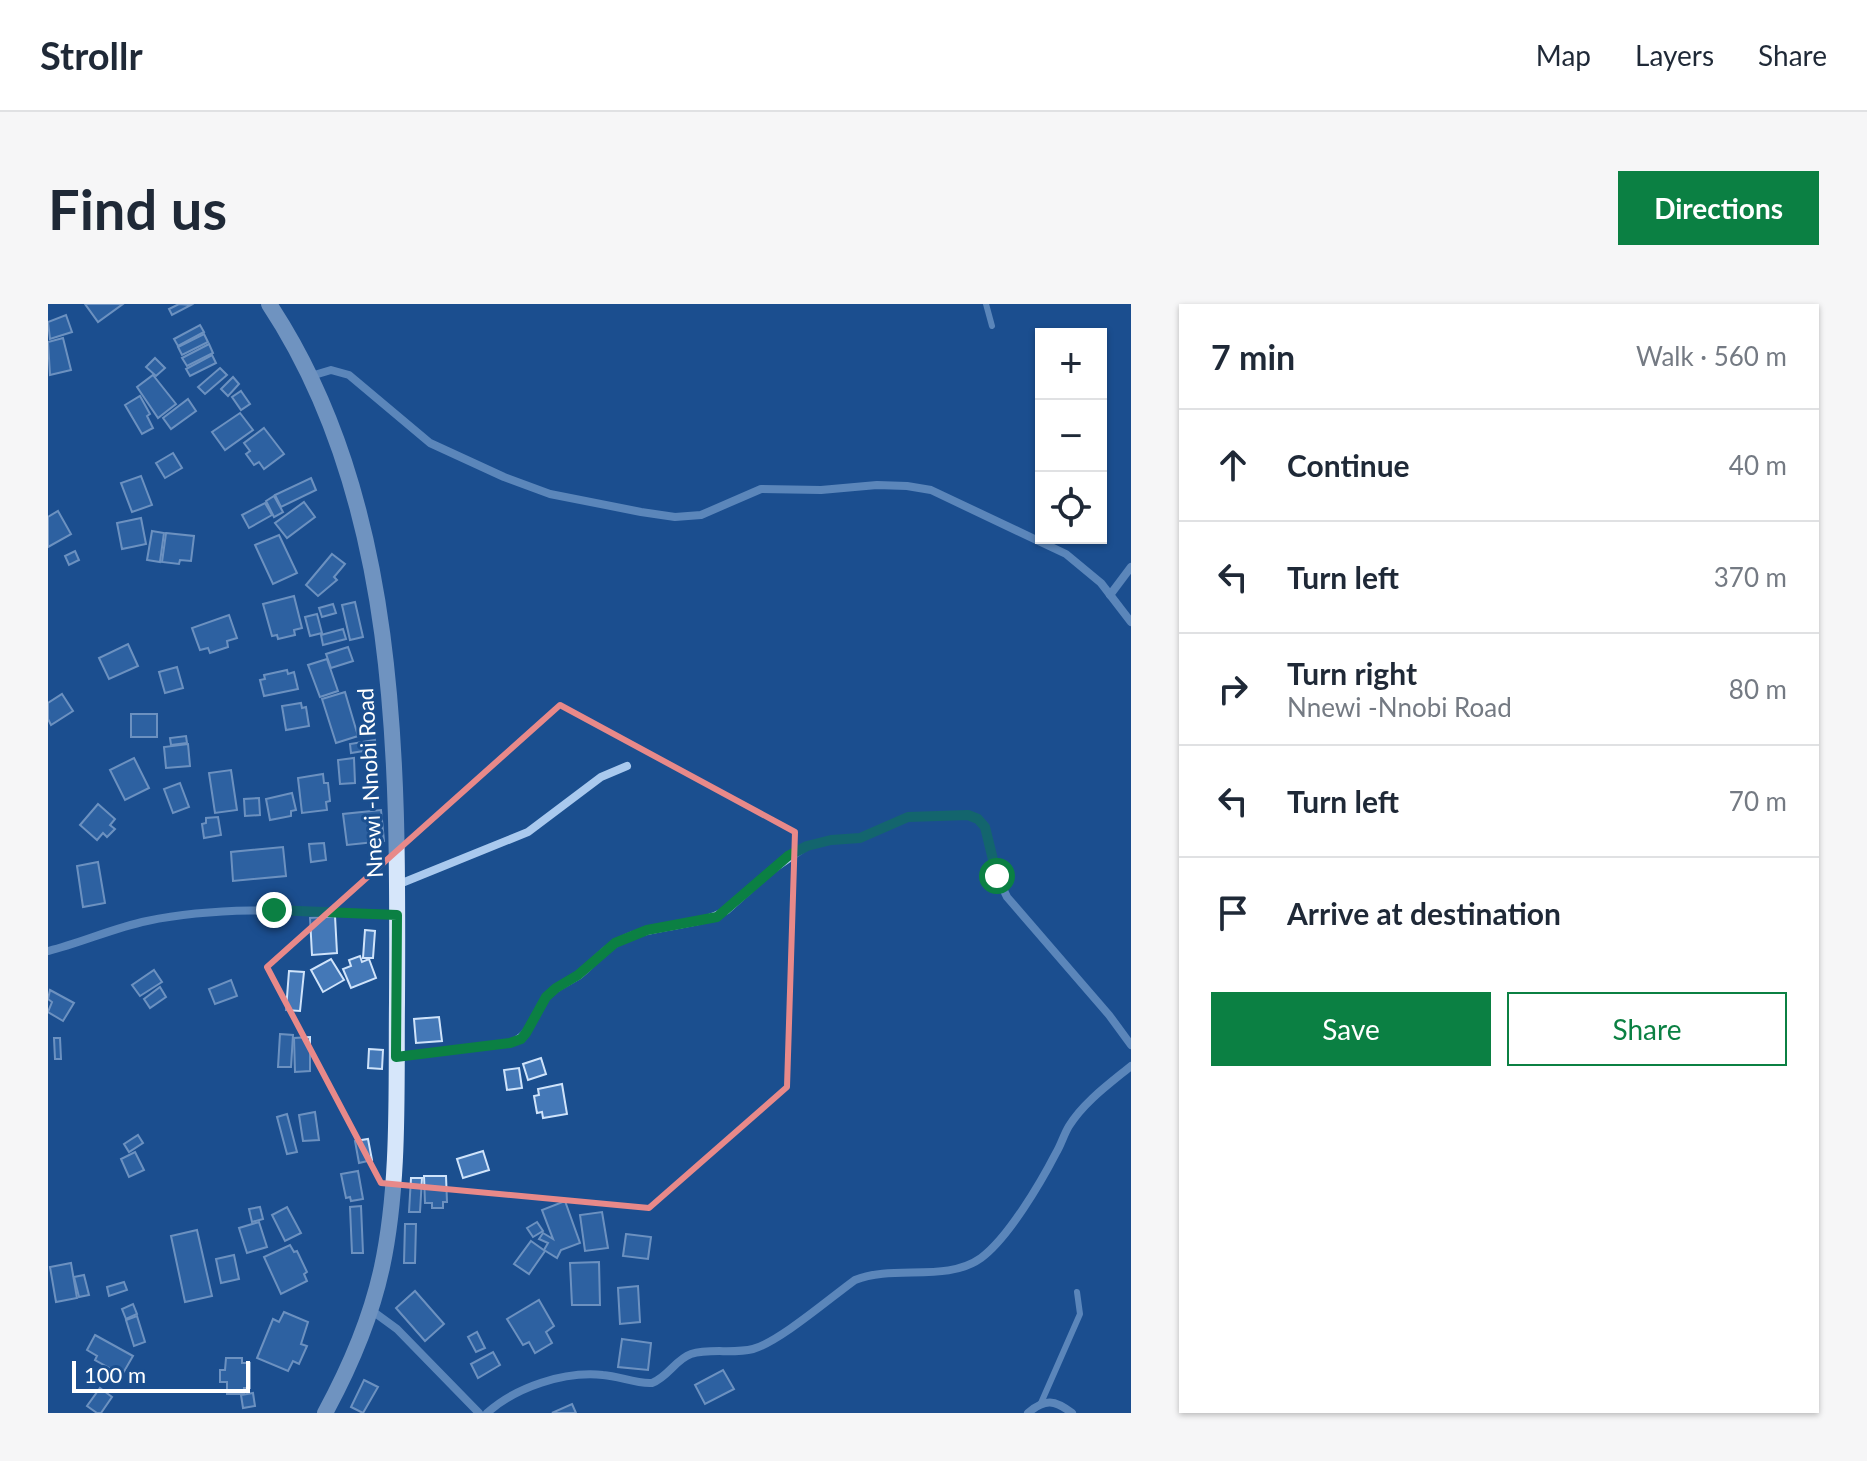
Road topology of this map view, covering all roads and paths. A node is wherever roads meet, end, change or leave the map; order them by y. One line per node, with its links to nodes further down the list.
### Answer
1 (269, 304): 4 (main road, Nnewi -Nnobi Road)
2 (986, 304): 3 (lane)
3 (992, 326)
4 (311, 376): 6 (street); 9 (main road, Nnewi -Nnobi Road)
5 (1131, 567): 6 (street)
6 (1110, 595): 7 (street)
7 (1131, 622)
8 (627, 766): 9 (street)
9 (397, 885): 10 (main road, Nnewi -Nnobi Road)
10 (397, 915): 11 (street); 13 (main road, Nnewi -Nnobi Road)
11 (48, 951)
12 (1131, 1045): 13 (street)
13 (396, 1057): 16 (main road, Nnewi -Nnobi Road)
14 (1131, 1066): 20 (street)
15 (1077, 1292): 17 (lane)
16 (371, 1310): 18 (main road, Nnewi -Nnobi Road); 19 (street)
17 (1041, 1403): 21 (street); 22 (street)
18 (325, 1413)
19 (479, 1413)
20 (487, 1413)
21 (1028, 1413)
22 (1072, 1413)

